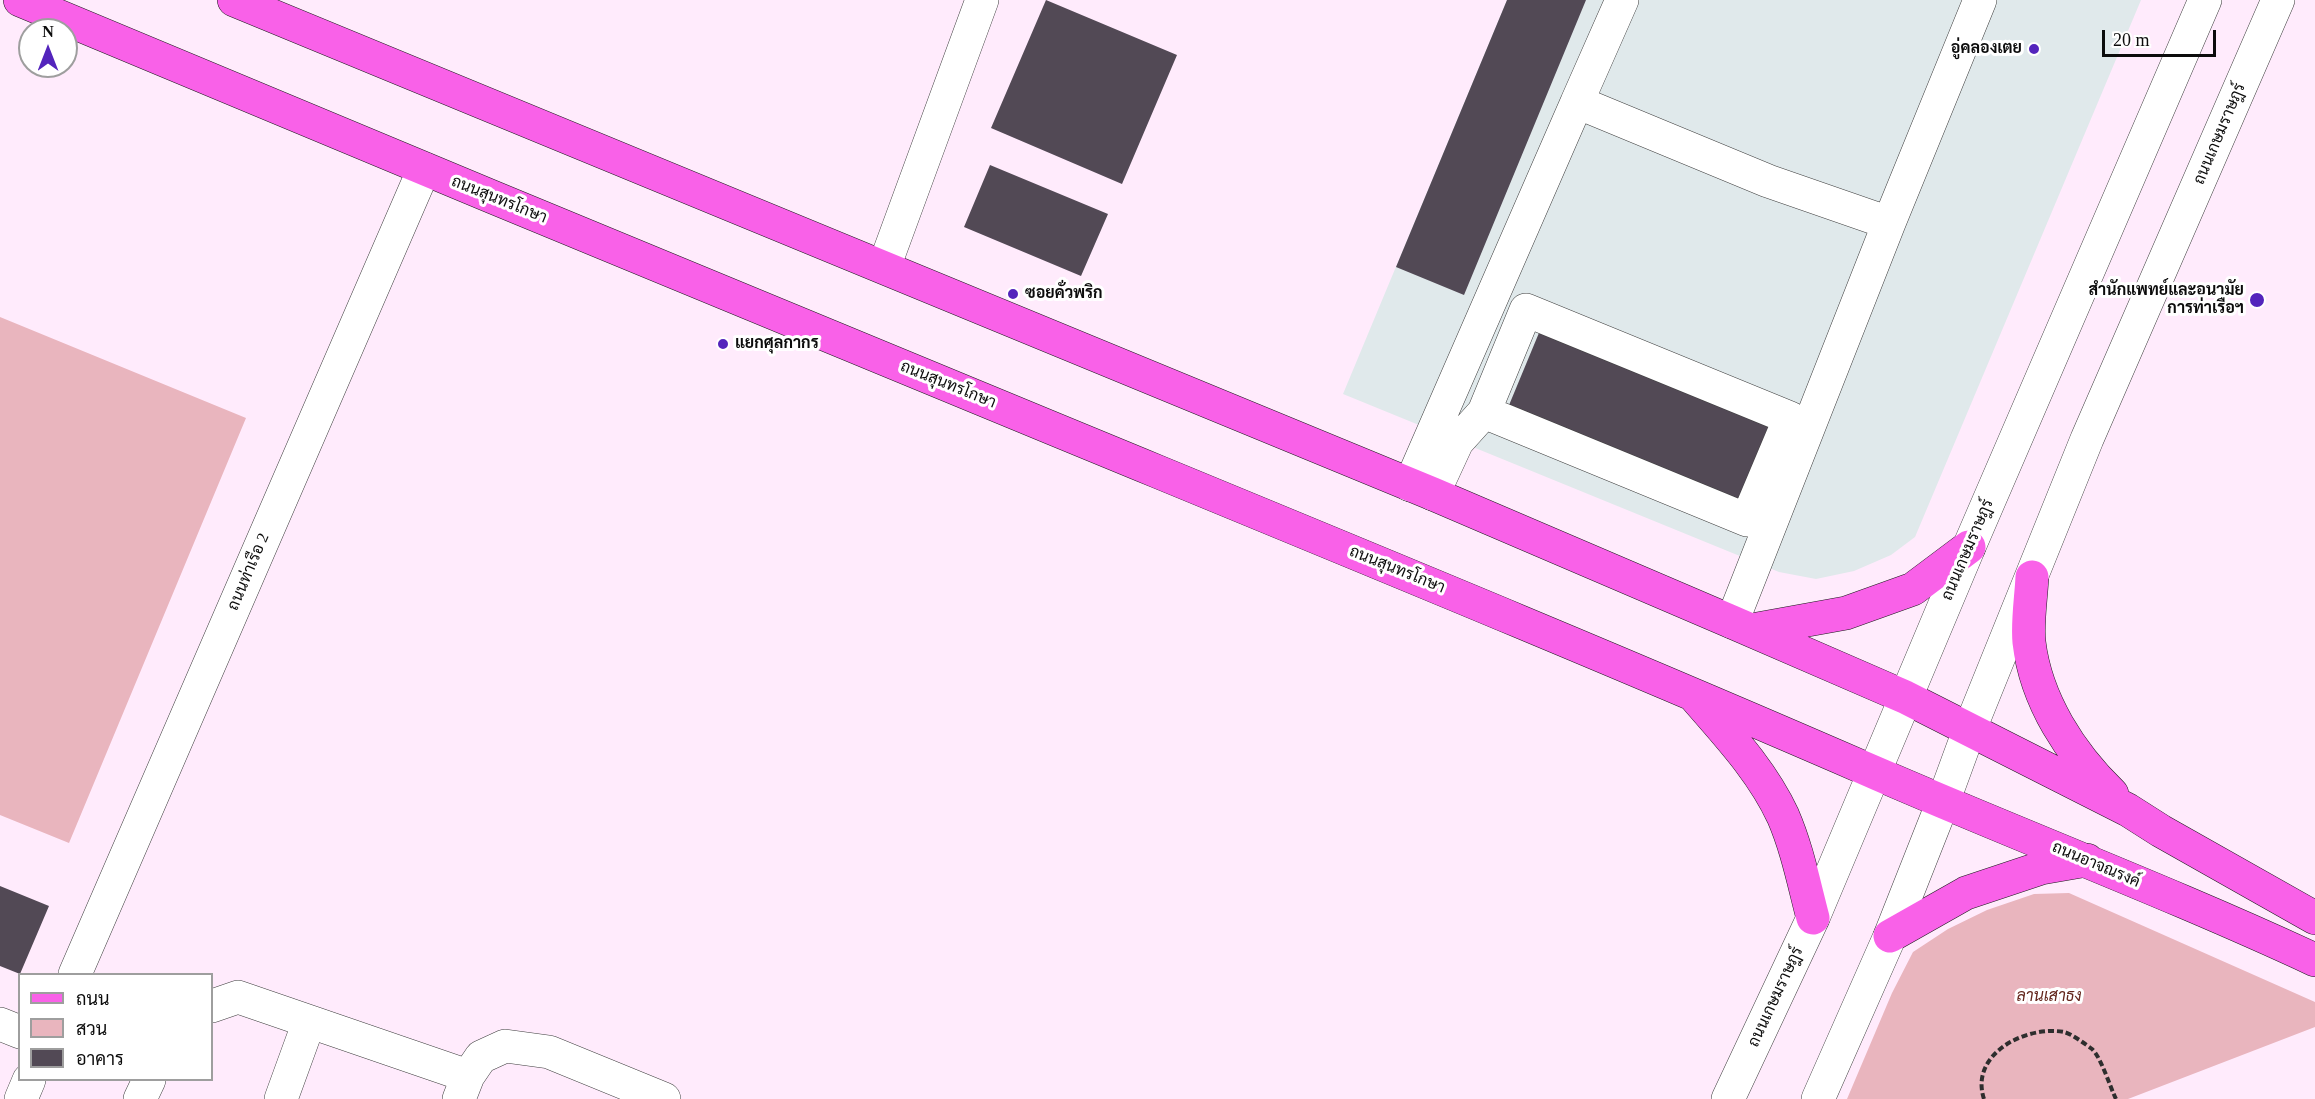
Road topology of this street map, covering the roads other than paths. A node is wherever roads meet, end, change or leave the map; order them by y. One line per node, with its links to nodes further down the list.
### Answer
1 (20, 0): 9 (main road, ถนนสุนทรโกษา)
2 (234, 0): 11 (main road)
3 (982, 0): 11 (street)
4 (1622, 0): 8 (street)
5 (1980, 0): 10 (street)
6 (2205, 0): 14 (street, ถนนเกษมราษฎร์)
7 (2278, 0): 15 (street, ถนนเกษมราษฎร์)
8 (1577, 102): 10 (street); 13 (street)
9 (424, 169): 17 (main road, ถนนสุนทรโกษา); 28 (street, ถนนท่าเรือ 2)
10 (1888, 224): 16 (street)
11 (884, 267): 13 (main road)
12 (1484, 412): 12 (street); 13 (street)
13 (1421, 489): 16 (main road)
14 (1969, 547): 16 (main road); 18 (street, ถนนเกษมราษฎร์)
15 (2032, 578): 19 (street, ถนนเกษมราษฎร์); 22 (main road)
16 (1742, 626): 18 (main road)
17 (1691, 692): 20 (main road, ถนนสุนทรโกษา); 24 (main road)
18 (1905, 697): 19 (main road); 20 (street, ถนนเกษมราษฎร์)
19 (1969, 731): 21 (street, ถนนเกษมราษฎร์); 22 (main road)
20 (1875, 772): 21 (main road, ถนนอาจณรงค์); 24 (street, ถนนเกษมราษฎร์)
21 (1944, 802): 23 (main road, ถนนอาจณรงค์); 26 (street, ถนนเกษมราษฎร์)
22 (2128, 810): 25 (main road)
23 (2087, 860): 26 (main road); 27 (main road, ถนนอาจณรงค์)
24 (1813, 918): 38 (street, ถนนเกษมราษฎร์)
25 (2315, 918)
26 (1890, 936): 39 (street, ถนนเกษมราษฎร์)
27 (2315, 960)
28 (76, 973)
29 (213, 1006): 30 (street)
30 (309, 1022): 34 (street); 36 (street)
31 (0, 1024): 32 (street)
32 (18, 1031)
33 (149, 1081): 35 (street)
34 (463, 1088): 37 (street)
35 (140, 1099)
36 (281, 1099)
37 (664, 1099)
38 (1728, 1099)
39 (1818, 1099)

